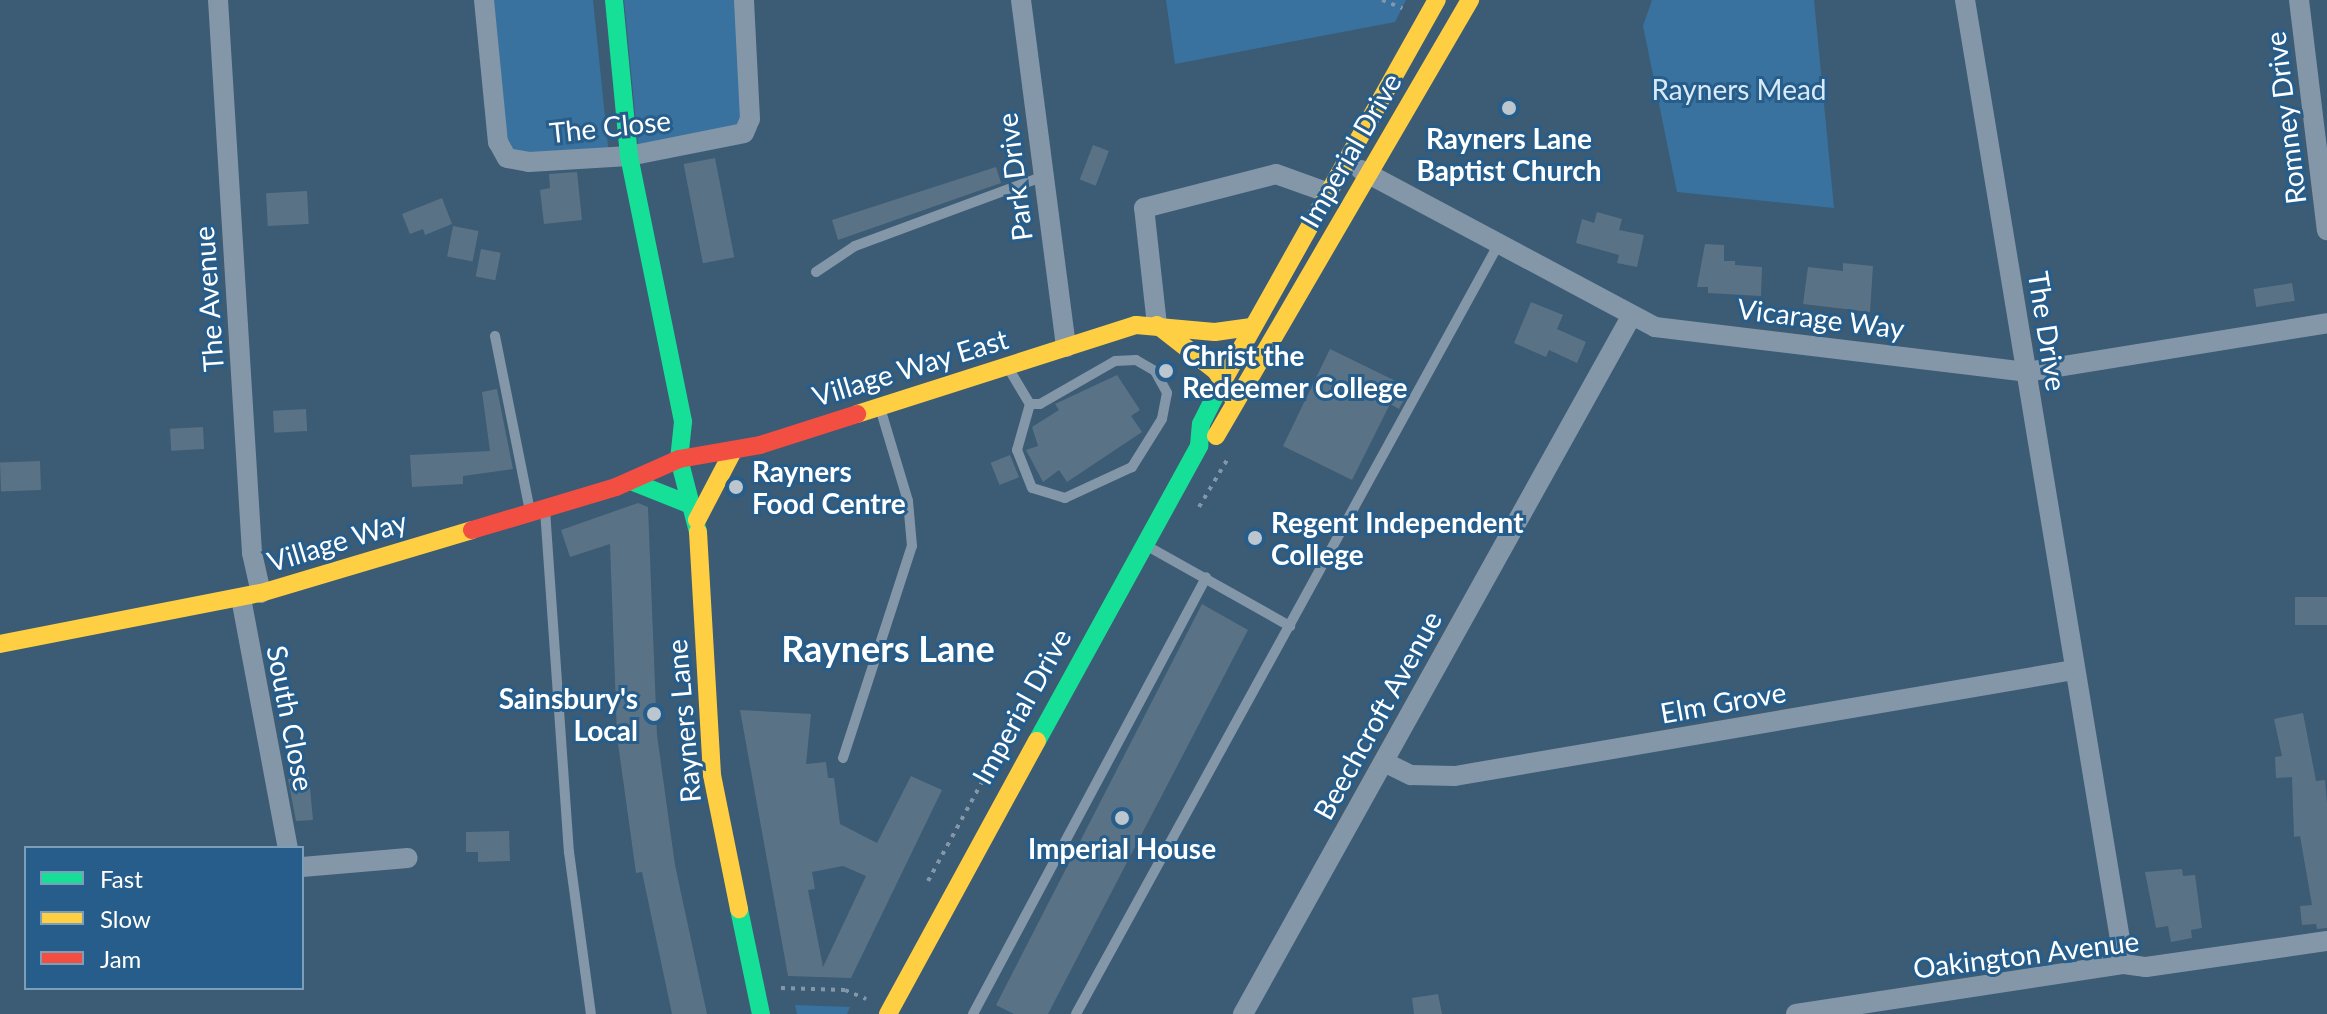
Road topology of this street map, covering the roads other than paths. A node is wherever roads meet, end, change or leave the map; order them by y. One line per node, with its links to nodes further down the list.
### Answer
1 (218, 0): 40 (street, The Avenue)
2 (484, 0): 10 (street, The Close)
3 (614, 0): 10 (street, Rayners Lane)
4 (744, 0): 10 (street, The Close)
5 (1021, 0): 13 (street, Park Drive)
6 (1437, 0): 11 (street, Imperial Drive)
7 (1470, 0): 12 (street, Imperial Drive)
8 (1965, 0): 25 (street, The Drive)
9 (2299, 0): 15 (street, Romney Drive)
10 (629, 156): 30 (street, Rayners Lane)
11 (1346, 162): 12 (street, Vicarage Way); 14 (street, Imperial Drive)
12 (1369, 175): 16 (street, Vicarage Way); 27 (street, Imperial Drive)
13 (1042, 177): 17 (lane); 23 (street, Park Drive)
14 (1326, 192): 20 (street); 21 (street, Imperial Drive)
15 (2327, 230)
16 (1497, 247): 18 (street, Vicarage Way); 41 (lane)
17 (816, 272)
18 (1631, 317): 25 (street, Vicarage Way); 45 (street, Beechcroft Avenue)
19 (2327, 323): 25 (street, Vicarage Way)
20 (1157, 325): 21 (street, Village Way East); 23 (street, Village Way East); 26 (street)
21 (1250, 327): 26 (street, Imperial Drive)
22 (495, 336): 36 (lane)
23 (1066, 347): 24 (street, Village Way East)
24 (1007, 365): 28 (lane); 29 (street, Village Way East)
25 (2026, 372): 43 (street, The Drive)
26 (1223, 379): 27 (street); 31 (street, Imperial Drive)
27 (1236, 403): 31 (street, Imperial Drive)
28 (1030, 404): 28 (lane)
29 (880, 405): 33 (street, Village Way East); 44 (lane)
30 (683, 422): 32 (street); 34 (street, Rayners Lane)
31 (1199, 446): 38 (street, Imperial Drive)
32 (714, 451): 33 (street, Village Way East); 34 (street, Village Way East)
33 (733, 451): 37 (street)
34 (679, 459): 35 (street, Village Way); 37 (street, Rayners Lane)
35 (633, 482): 36 (street, Village Way); 37 (street)
36 (537, 509): 40 (street, Village Way); 52 (lane)
37 (694, 512): 53 (street, Rayners Lane)
38 (1142, 544): 39 (lane); 51 (street, Imperial Drive)
39 (1206, 577): 41 (lane); 55 (lane)
40 (251, 596): 42 (street, Village Way); 46 (street, South Close)
41 (1290, 626): 56 (lane)
42 (0, 644)
43 (2074, 670): 45 (street, Elm Grove); 50 (street, The Drive)
44 (843, 758)
45 (1384, 762): 57 (street, Beechcroft Avenue)
46 (288, 846)
47 (408, 858): 48 (street)
48 (304, 867)
49 (2327, 941): 50 (street, Oakington Avenue)
50 (2124, 964): 58 (street, Oakington Avenue)
51 (897, 1006): 54 (street, Imperial Drive)
52 (591, 1014)
53 (761, 1014)
54 (888, 1014)
55 (973, 1014)
56 (1076, 1014)
57 (1243, 1014)
58 (1796, 1014)

